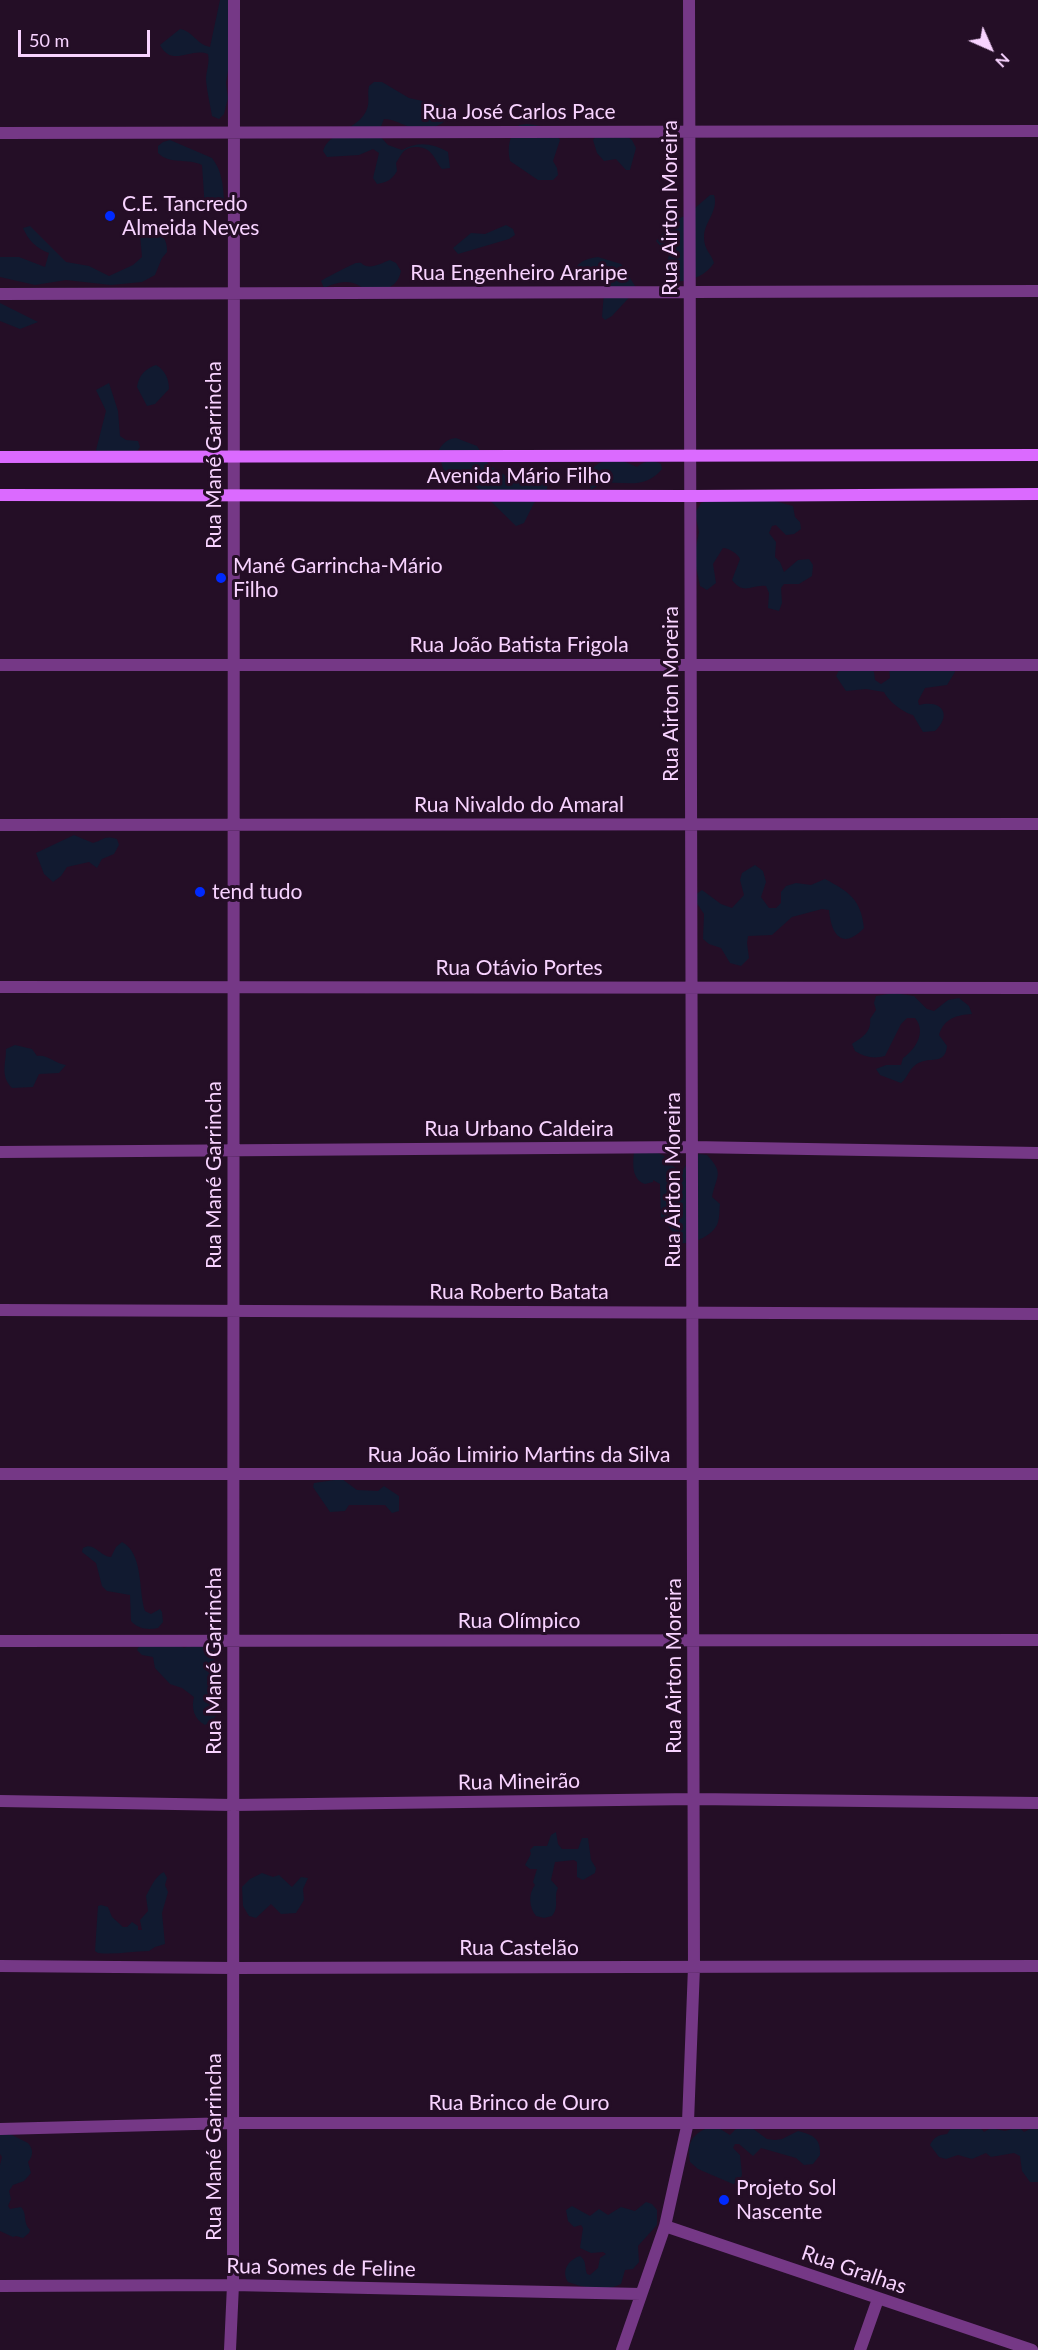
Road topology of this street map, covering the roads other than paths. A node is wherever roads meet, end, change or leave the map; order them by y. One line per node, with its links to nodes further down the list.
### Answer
1 (234, 0): 5 (street, Rua Mané Garrincha)
2 (689, 0): 3 (street, Rua Airton Moreira)
3 (690, 130): 4 (street, Rua José Carlos Pace); 5 (street, Rua José Carlos Pace); 8 (street, Rua Airton Moreira)
4 (1038, 130)
5 (234, 132): 6 (street, Rua José Carlos Pace); 9 (street, Rua Mané Garrincha)
6 (0, 134)
7 (1038, 291): 8 (street, Rua Engenheiro Araripe)
8 (690, 292): 9 (street, Rua Engenheiro Araripe); 14 (street, Rua Airton Moreira)
9 (234, 293): 10 (street, Rua Engenheiro Araripe); 13 (street, Rua Mané Garrincha)
10 (0, 294)
11 (1038, 454): 14 (main road, Avenida Mário Filho)
12 (0, 457): 13 (main road, Avenida Mário Filho)
13 (234, 457): 14 (main road, Avenida Mário Filho); 15 (street, Rua Mané Garrincha)
14 (690, 457): 18 (street, Rua Airton Moreira)
15 (234, 494): 17 (main road, Avenida Mário Filho); 18 (main road, Avenida Mário Filho); 20 (street, Rua Mané Garrincha)
16 (1038, 494): 18 (main road, Avenida Mário Filho)
17 (0, 495)
18 (691, 496): 21 (street, Rua Airton Moreira)
19 (0, 665): 20 (street, Rua João Batista Frigola)
20 (234, 665): 21 (street, Rua João Batista Frigola); 25 (street, Rua Mané Garrincha)
21 (691, 665): 22 (street, Rua João Batista Frigola); 26 (street, Rua Airton Moreira)
22 (1038, 665)
23 (1038, 824): 26 (street, Rua Nivaldo do Amaral)
24 (0, 825): 25 (street, Rua Nivaldo do Amaral)
25 (234, 825): 26 (street, Rua Nivaldo do Amaral); 28 (street, Rua Mané Garrincha)
26 (691, 825): 29 (street, Rua Airton Moreira)
27 (0, 987): 28 (street, Rua Otávio Portes)
28 (234, 987): 29 (street, Rua Otávio Portes); 32 (street, Rua Mané Garrincha)
29 (692, 987): 30 (street, Rua Otávio Portes); 31 (street, Rua Airton Moreira)
30 (1038, 988)
31 (692, 1147): 32 (street, Rua Urbano Caldeira); 34 (street, Rua Urbano Caldeira); 37 (street, Rua Airton Moreira)
32 (234, 1150): 33 (street, Rua Urbano Caldeira); 36 (street, Rua Mané Garrincha)
33 (0, 1152)
34 (1038, 1152)
35 (0, 1310): 36 (street, Rua Roberto Batata)
36 (234, 1311): 37 (street, Rua Roberto Batata); 40 (street, Rua Mané Garrincha)
37 (692, 1313): 38 (street, Rua Roberto Batata); 41 (street, Rua Airton Moreira)
38 (1038, 1314)
39 (0, 1474): 40 (street, Rua João Limirio Martins da Silva)
40 (234, 1474): 41 (street, Rua João Limirio Martins da Silva); 44 (street, Rua Mané Garrincha)
41 (693, 1474): 42 (street, Rua João Limirio Martins da Silva); 45 (street, Rua Airton Moreira)
42 (1038, 1474)
43 (0, 1641): 44 (street, Rua Olímpico)
44 (233, 1641): 45 (street, Rua Olímpico); 50 (street, Rua Mané Garrincha)
45 (693, 1641): 46 (street, Rua Olímpico); 47 (street, Rua Airton Moreira)
46 (1038, 1641)
47 (694, 1799): 49 (street, Rua Mineirão); 50 (street, Rua Mineirão); 53 (street, Rua Airton Moreira)
48 (0, 1800): 50 (street, Rua Mineirão)
49 (1038, 1803)
50 (234, 1805): 54 (street, Rua Mané Garrincha)
51 (0, 1966): 54 (street, Rua Castelão)
52 (1038, 1966): 53 (street, Rua Castelão)
53 (694, 1967): 54 (street, Rua Castelão); 55 (street, Rua Airton Moreira)
54 (233, 1968): 56 (street, Rua Mané Garrincha)
55 (688, 2122): 56 (street, Rua Brinco de Ouro); 57 (street, Rua Brinco de Ouro); 59 (street, Rua Airton Moreira)
56 (233, 2123): 58 (street, Rua Brinco de Ouro); 61 (street, Rua Mané Garrincha)
57 (1038, 2123)
58 (0, 2128)
59 (665, 2226): 62 (street, Rua Airton Moreira); 63 (street, Rua Gralhas)
60 (0, 2286): 61 (street, Rua Somes de Feline)
61 (233, 2286): 62 (street, Rua Somes de Feline); 64 (street, Rua Mané Garrincha)
62 (641, 2294): 65 (street, Rua Airton Moreira)
63 (878, 2300): 66 (street); 67 (street, Rua Gralhas)
64 (230, 2350)
65 (622, 2350)
66 (860, 2350)
67 (1032, 2350)

